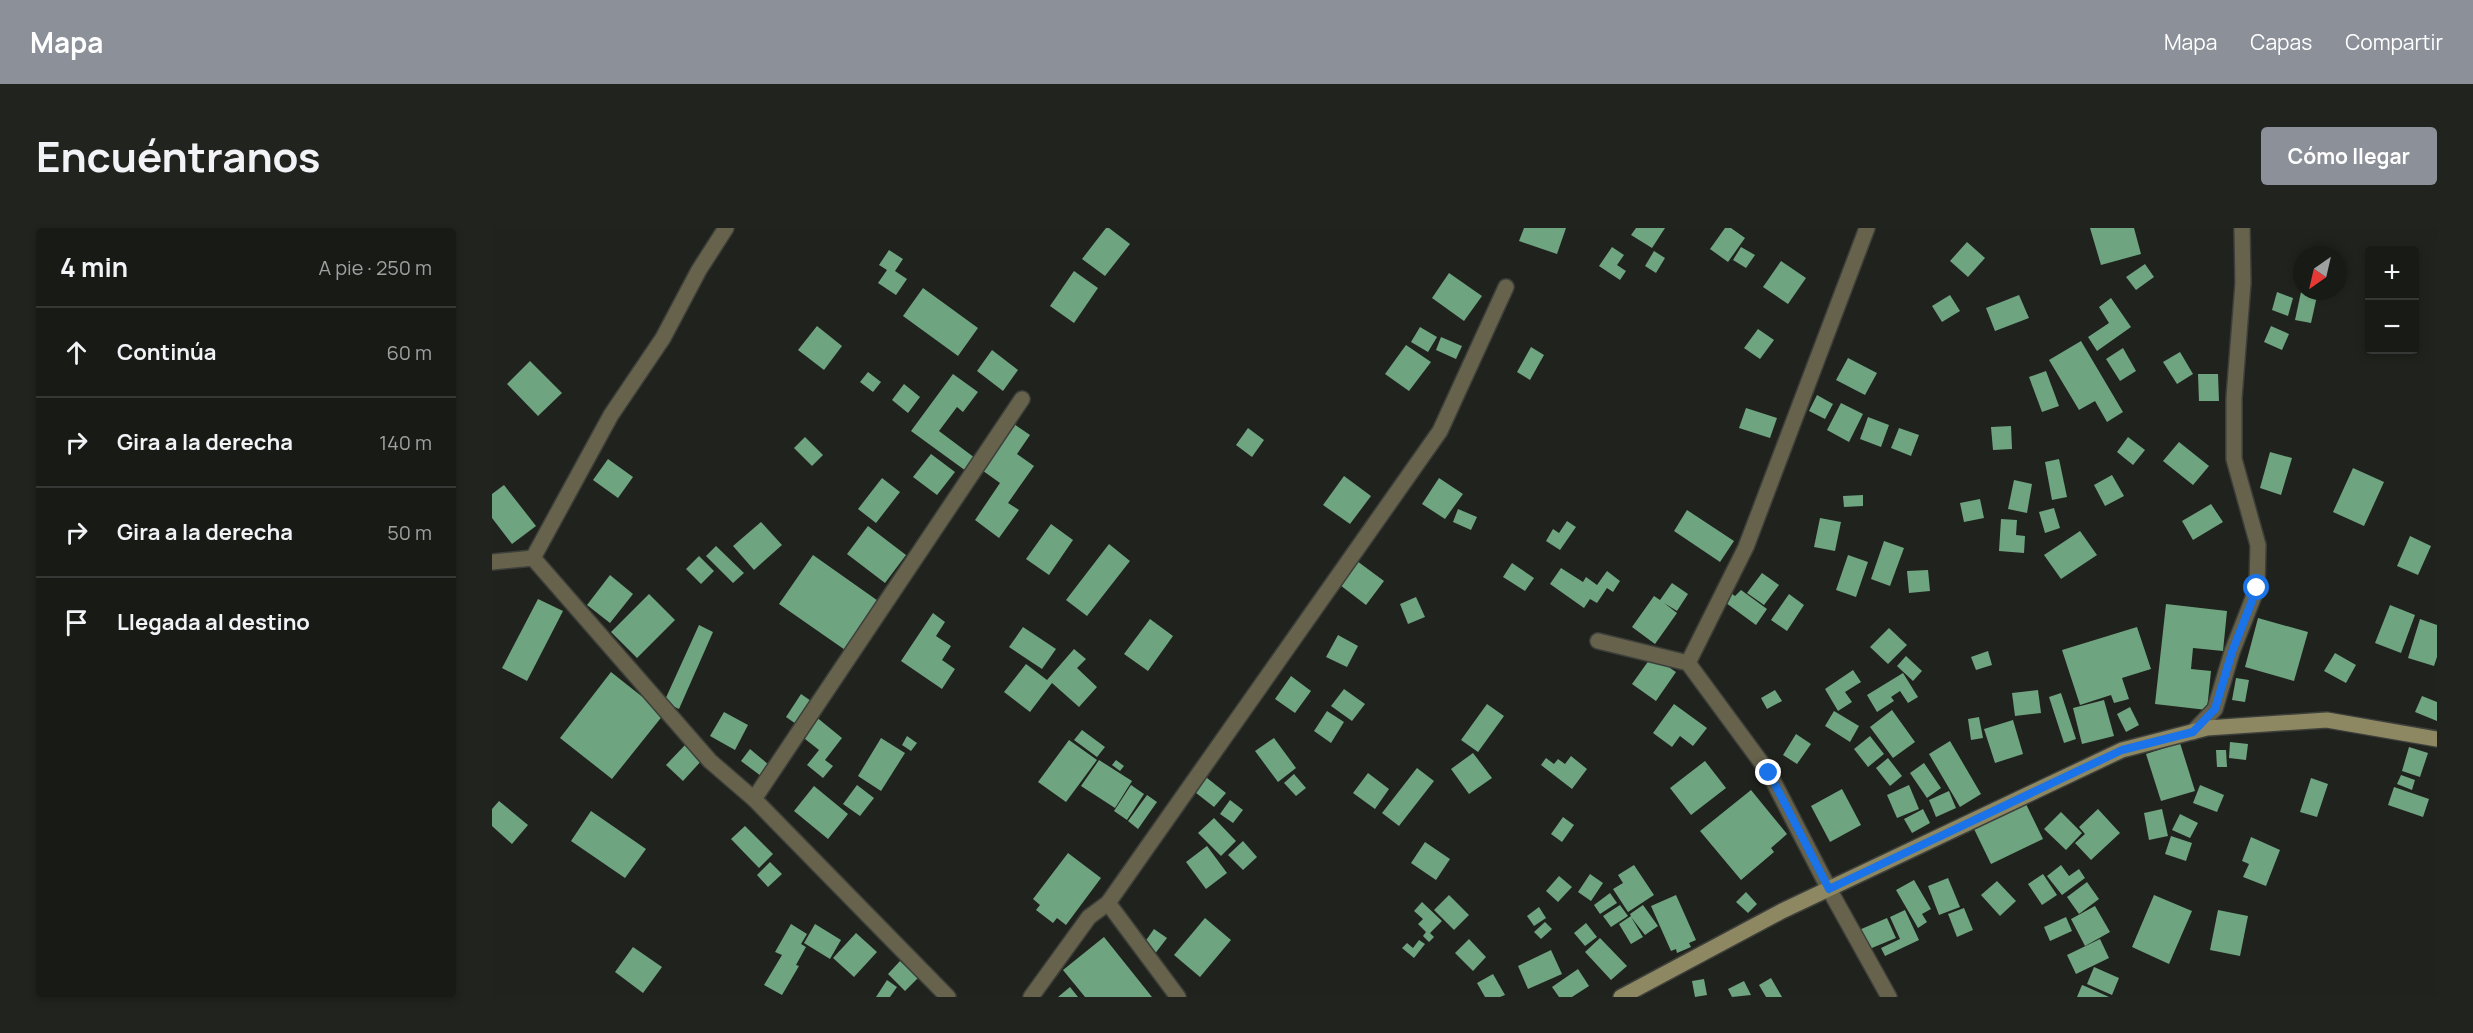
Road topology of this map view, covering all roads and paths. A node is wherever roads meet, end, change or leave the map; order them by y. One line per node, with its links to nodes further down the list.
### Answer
1 (726, 228): 6 (street)
2 (1868, 228): 9 (street)
3 (2242, 228): 10 (street)
4 (1506, 287): 14 (street)
5 (1022, 399): 12 (street)
6 (533, 558): 7 (street); 12 (street)
7 (492, 562)
8 (1598, 641): 9 (street)
9 (1688, 663): 13 (street)
10 (2193, 732): 11 (main road); 13 (main road)
11 (2437, 739)
12 (754, 800): 15 (street)
13 (1829, 889): 18 (main road); 19 (street)
14 (1108, 903): 16 (street); 17 (street)
15 (948, 997)
16 (1031, 997)
17 (1178, 997)
18 (1621, 997)
19 (1889, 997)

